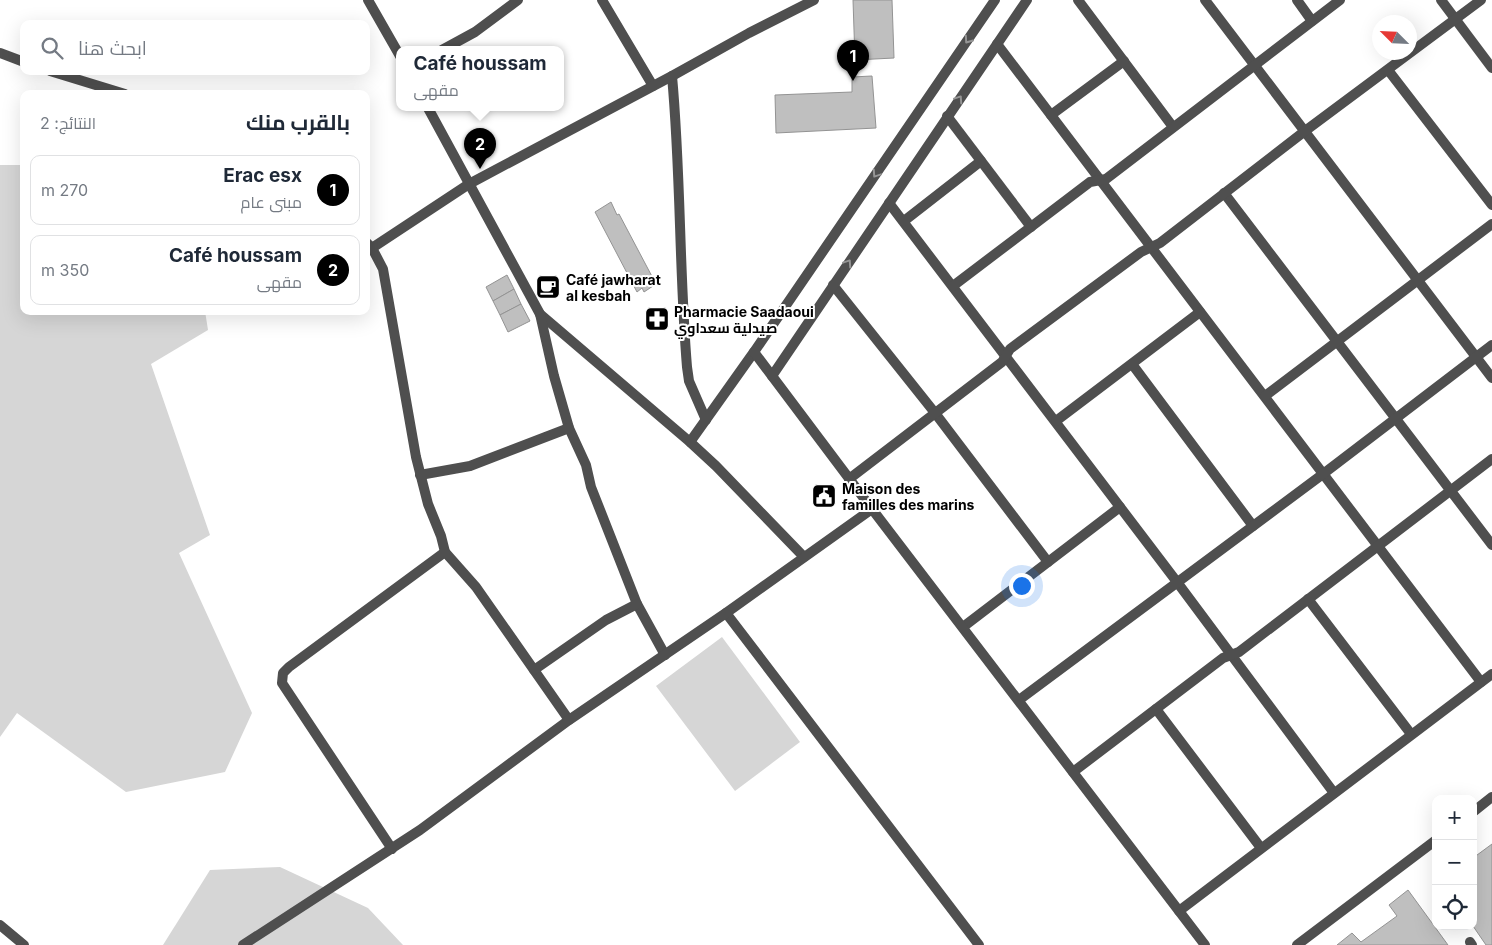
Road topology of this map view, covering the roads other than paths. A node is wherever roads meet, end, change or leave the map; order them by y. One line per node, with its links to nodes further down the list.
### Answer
1 (368, 0): 17 (street)
2 (518, 0): 16 (street)
3 (602, 0): 26 (street)
4 (814, 0): 25 (street)
5 (995, 0): 52 (street, one-way to 52)
6 (1027, 0): 15 (street)
7 (1078, 0): 20 (street)
8 (1205, 0): 21 (street)
9 (1297, 0): 14 (street)
10 (1340, 0): 14 (street)
11 (1441, 0): 13 (street)
12 (1481, 0): 13 (street)
13 (1455, 19): 22 (street); 23 (street)
14 (1312, 20): 21 (street)
15 (997, 44): 29 (street); 30 (street, one-way to 15)
16 (449, 46)
17 (396, 49)
18 (0, 53): 19 (street)
19 (20, 60)
20 (1124, 61): 29 (street); 31 (street)
21 (1254, 65): 31 (street); 32 (street)
22 (1492, 68)
23 (1388, 70): 32 (street); 38 (street)
24 (63, 75): 27 (street)
25 (672, 76): 26 (street); 61 (street)
26 (653, 86): 35 (street)
27 (112, 90)
28 (430, 111): 35 (street)
29 (1051, 115): 34 (street)
30 (947, 116): 33 (street); 37 (street)
31 (1173, 127): 34 (street)
32 (1305, 131): 36 (street); 45 (street)
33 (981, 161): 39 (street); 41 (street)
34 (1099, 181): 41 (street); 44 (street)
35 (469, 184): 42 (street); 49 (street)
36 (1224, 193): 44 (street); 50 (street)
37 (889, 203): 39 (street); 46 (street, one-way to 37)
38 (1492, 206)
39 (904, 221): 47 (street)
40 (1492, 224): 45 (street)
41 (1031, 227): 47 (street)
42 (370, 244)
43 (370, 247): 67 (street)
44 (1151, 248): 48 (street); 53 (street)
45 (1418, 281): 50 (street); 54 (street)
46 (833, 285): 56 (street); 59 (street)
47 (953, 286): 53 (street)
48 (1200, 312): 55 (street); 58 (street)
49 (540, 314): 63 (street); 64 (street)
50 (1337, 342): 58 (street); 60 (street)
51 (1492, 345): 54 (street)
52 (754, 352): 56 (street); 61 (street)
53 (1006, 355): 59 (street); 62 (street)
54 (1476, 357): 57 (street); 60 (street)
55 (1132, 364): 62 (street); 72 (street)
56 (772, 376): 68 (street)
57 (1492, 378)
58 (1265, 396): 66 (street)
59 (935, 413): 68 (street); 77 (street)
60 (1396, 418): 66 (street); 69 (street)
61 (706, 420): 64 (street)
62 (1056, 421): 70 (street)
63 (569, 428): 67 (street); 80 (street)
64 (690, 442): 76 (street)
65 (1492, 459): 69 (street)
66 (1324, 474): 72 (street); 74 (street)
67 (420, 475): 75 (street)
68 (849, 479): 71 (street)
69 (1450, 491): 73 (street); 74 (street)
70 (1120, 507): 77 (street); 78 (street)
71 (872, 509): 76 (street); 82 (street)
72 (1252, 526): 78 (street)
73 (1492, 545)
74 (1378, 547): 79 (street); 87 (street)
75 (446, 552): 85 (street); 98 (street)
76 (804, 558): 81 (street)
77 (1048, 562): 82 (street)
78 (1177, 582): 84 (street); 88 (street)
79 (1308, 599): 84 (street); 91 (street)
80 (637, 604): 83 (street); 85 (street)
81 (726, 613): 83 (street); 103 (street)
82 (963, 627): 88 (street)
83 (665, 655): 90 (street)
84 (1231, 655): 89 (street); 93 (street)
85 (534, 670): 90 (street)
86 (1492, 674): 87 (street)
87 (1481, 682): 91 (street)
88 (1019, 700): 92 (street)
89 (1156, 709): 92 (street); 97 (street)
90 (570, 720): 98 (street)
91 (1411, 734): 93 (street)
92 (1073, 772): 99 (street)
93 (1334, 793): 97 (street)
94 (1492, 798): 95 (street)
95 (1477, 809)
96 (1432, 843): 105 (street)
97 (1261, 848): 99 (street)
98 (392, 849): 102 (street)
99 (1179, 911): 104 (street)
100 (0, 925): 101 (street)
101 (24, 945)
102 (243, 945)
103 (979, 945)
104 (1205, 945)
105 (1297, 945)

